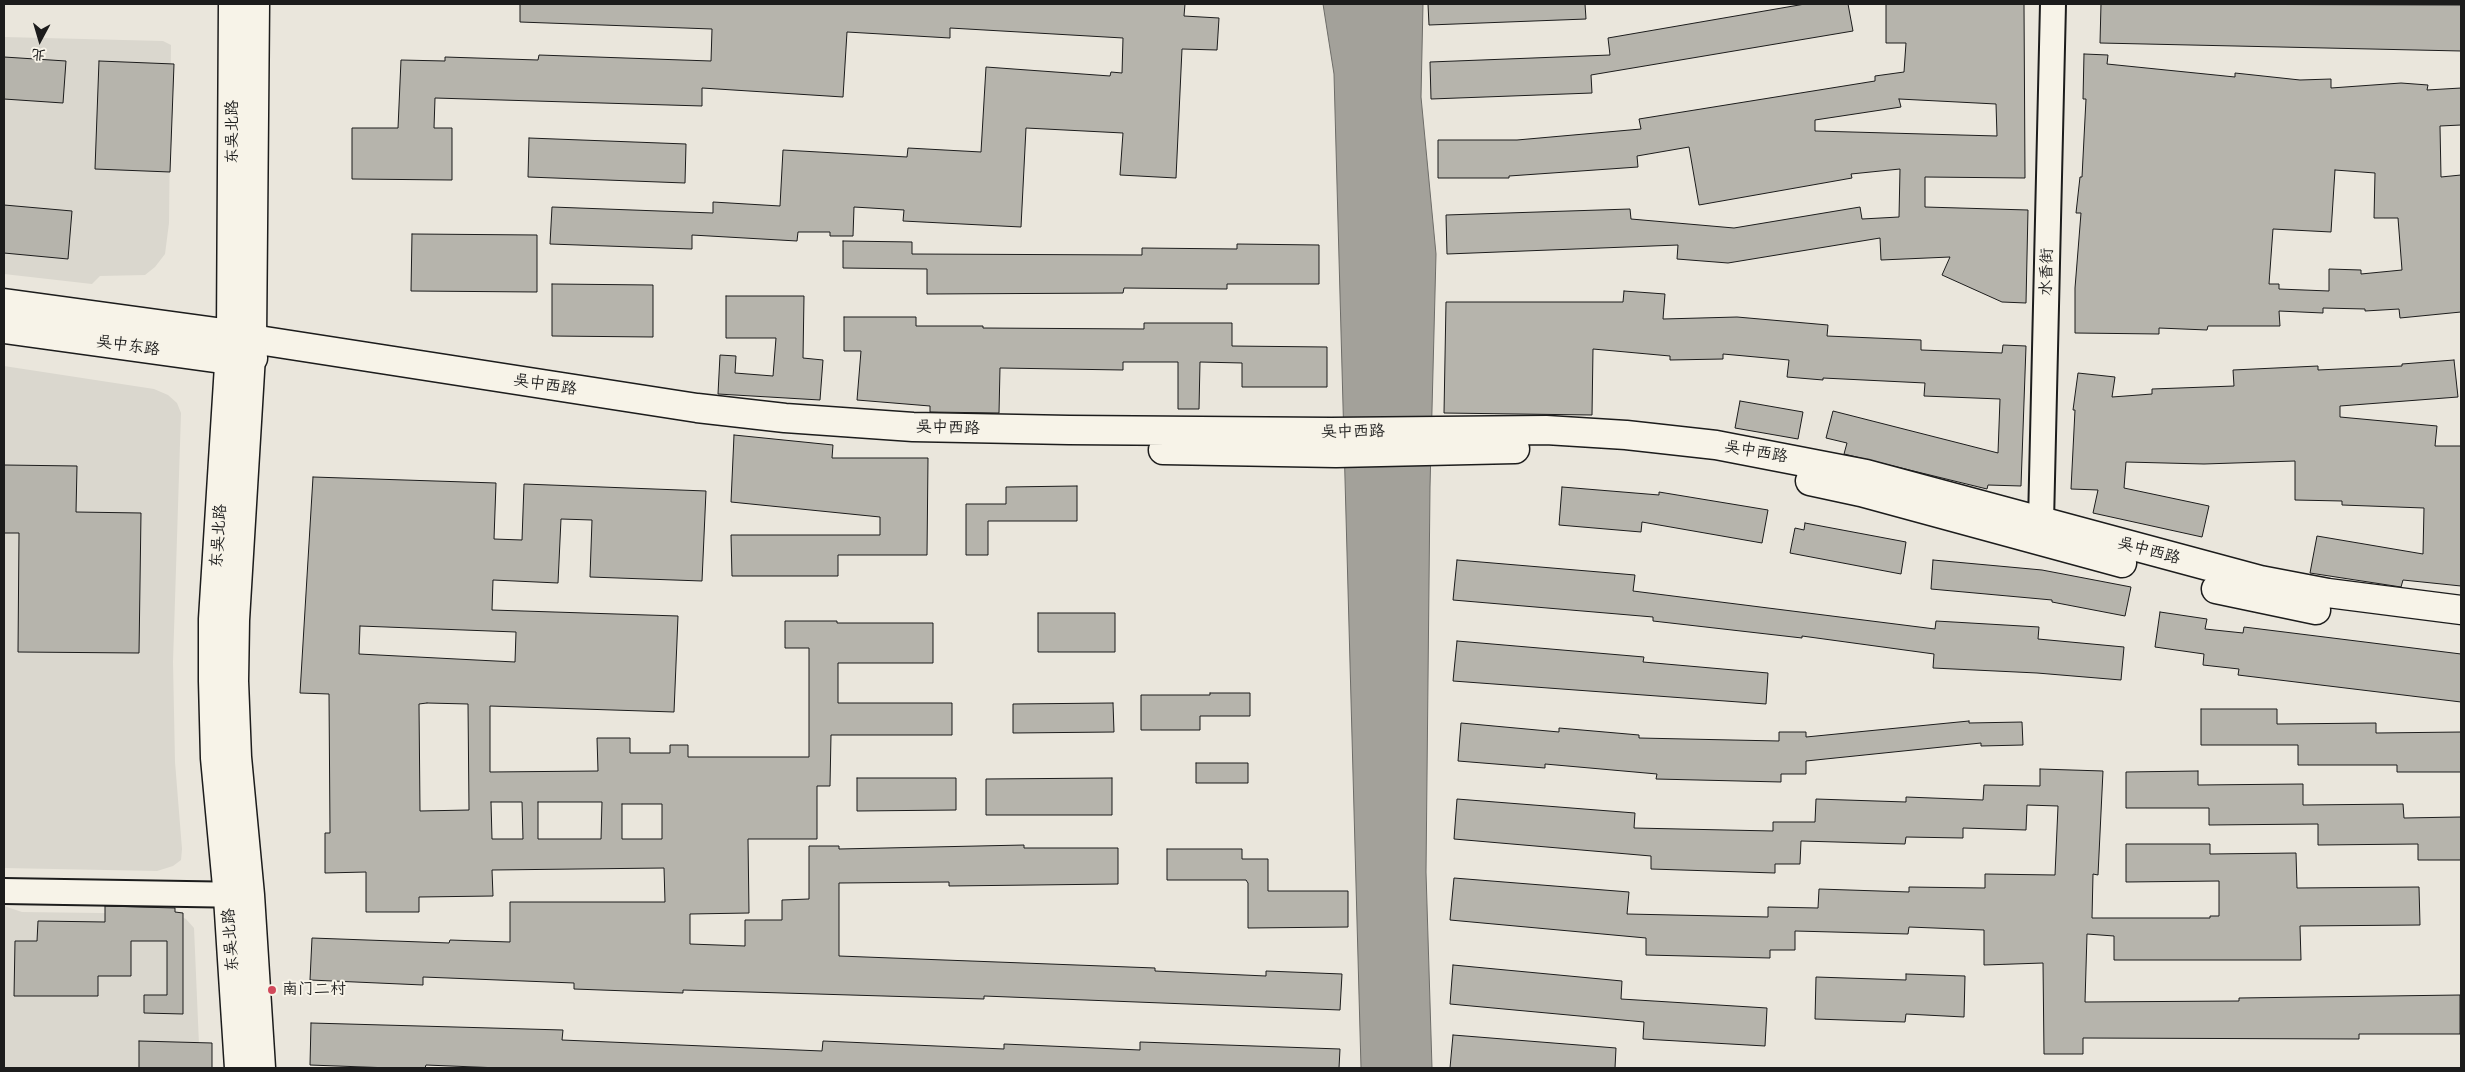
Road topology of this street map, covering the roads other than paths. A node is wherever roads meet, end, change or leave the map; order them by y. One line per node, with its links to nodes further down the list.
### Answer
1 (233, 4): 6 (main road, 东吴北路)
2 (255, 4): 6 (main road, 东吴北路)
3 (2052, 4): 7 (street, 水香街)
4 (4, 303): 6 (main road, 吴中东路)
5 (4, 330): 6 (main road, 吴中东路)
6 (241, 348): 7 (main road, 吴中西路); 11 (main road, 东吴北路)
7 (2039, 531): 8 (main road, 吴中西路); 9 (main road, 吴中西路)
8 (2461, 610)
9 (2461, 629)
10 (4, 891): 11 (street)
11 (239, 895): 12 (main road, 东吴北路); 13 (main road, 东吴北路)
12 (239, 1068)
13 (261, 1068)

